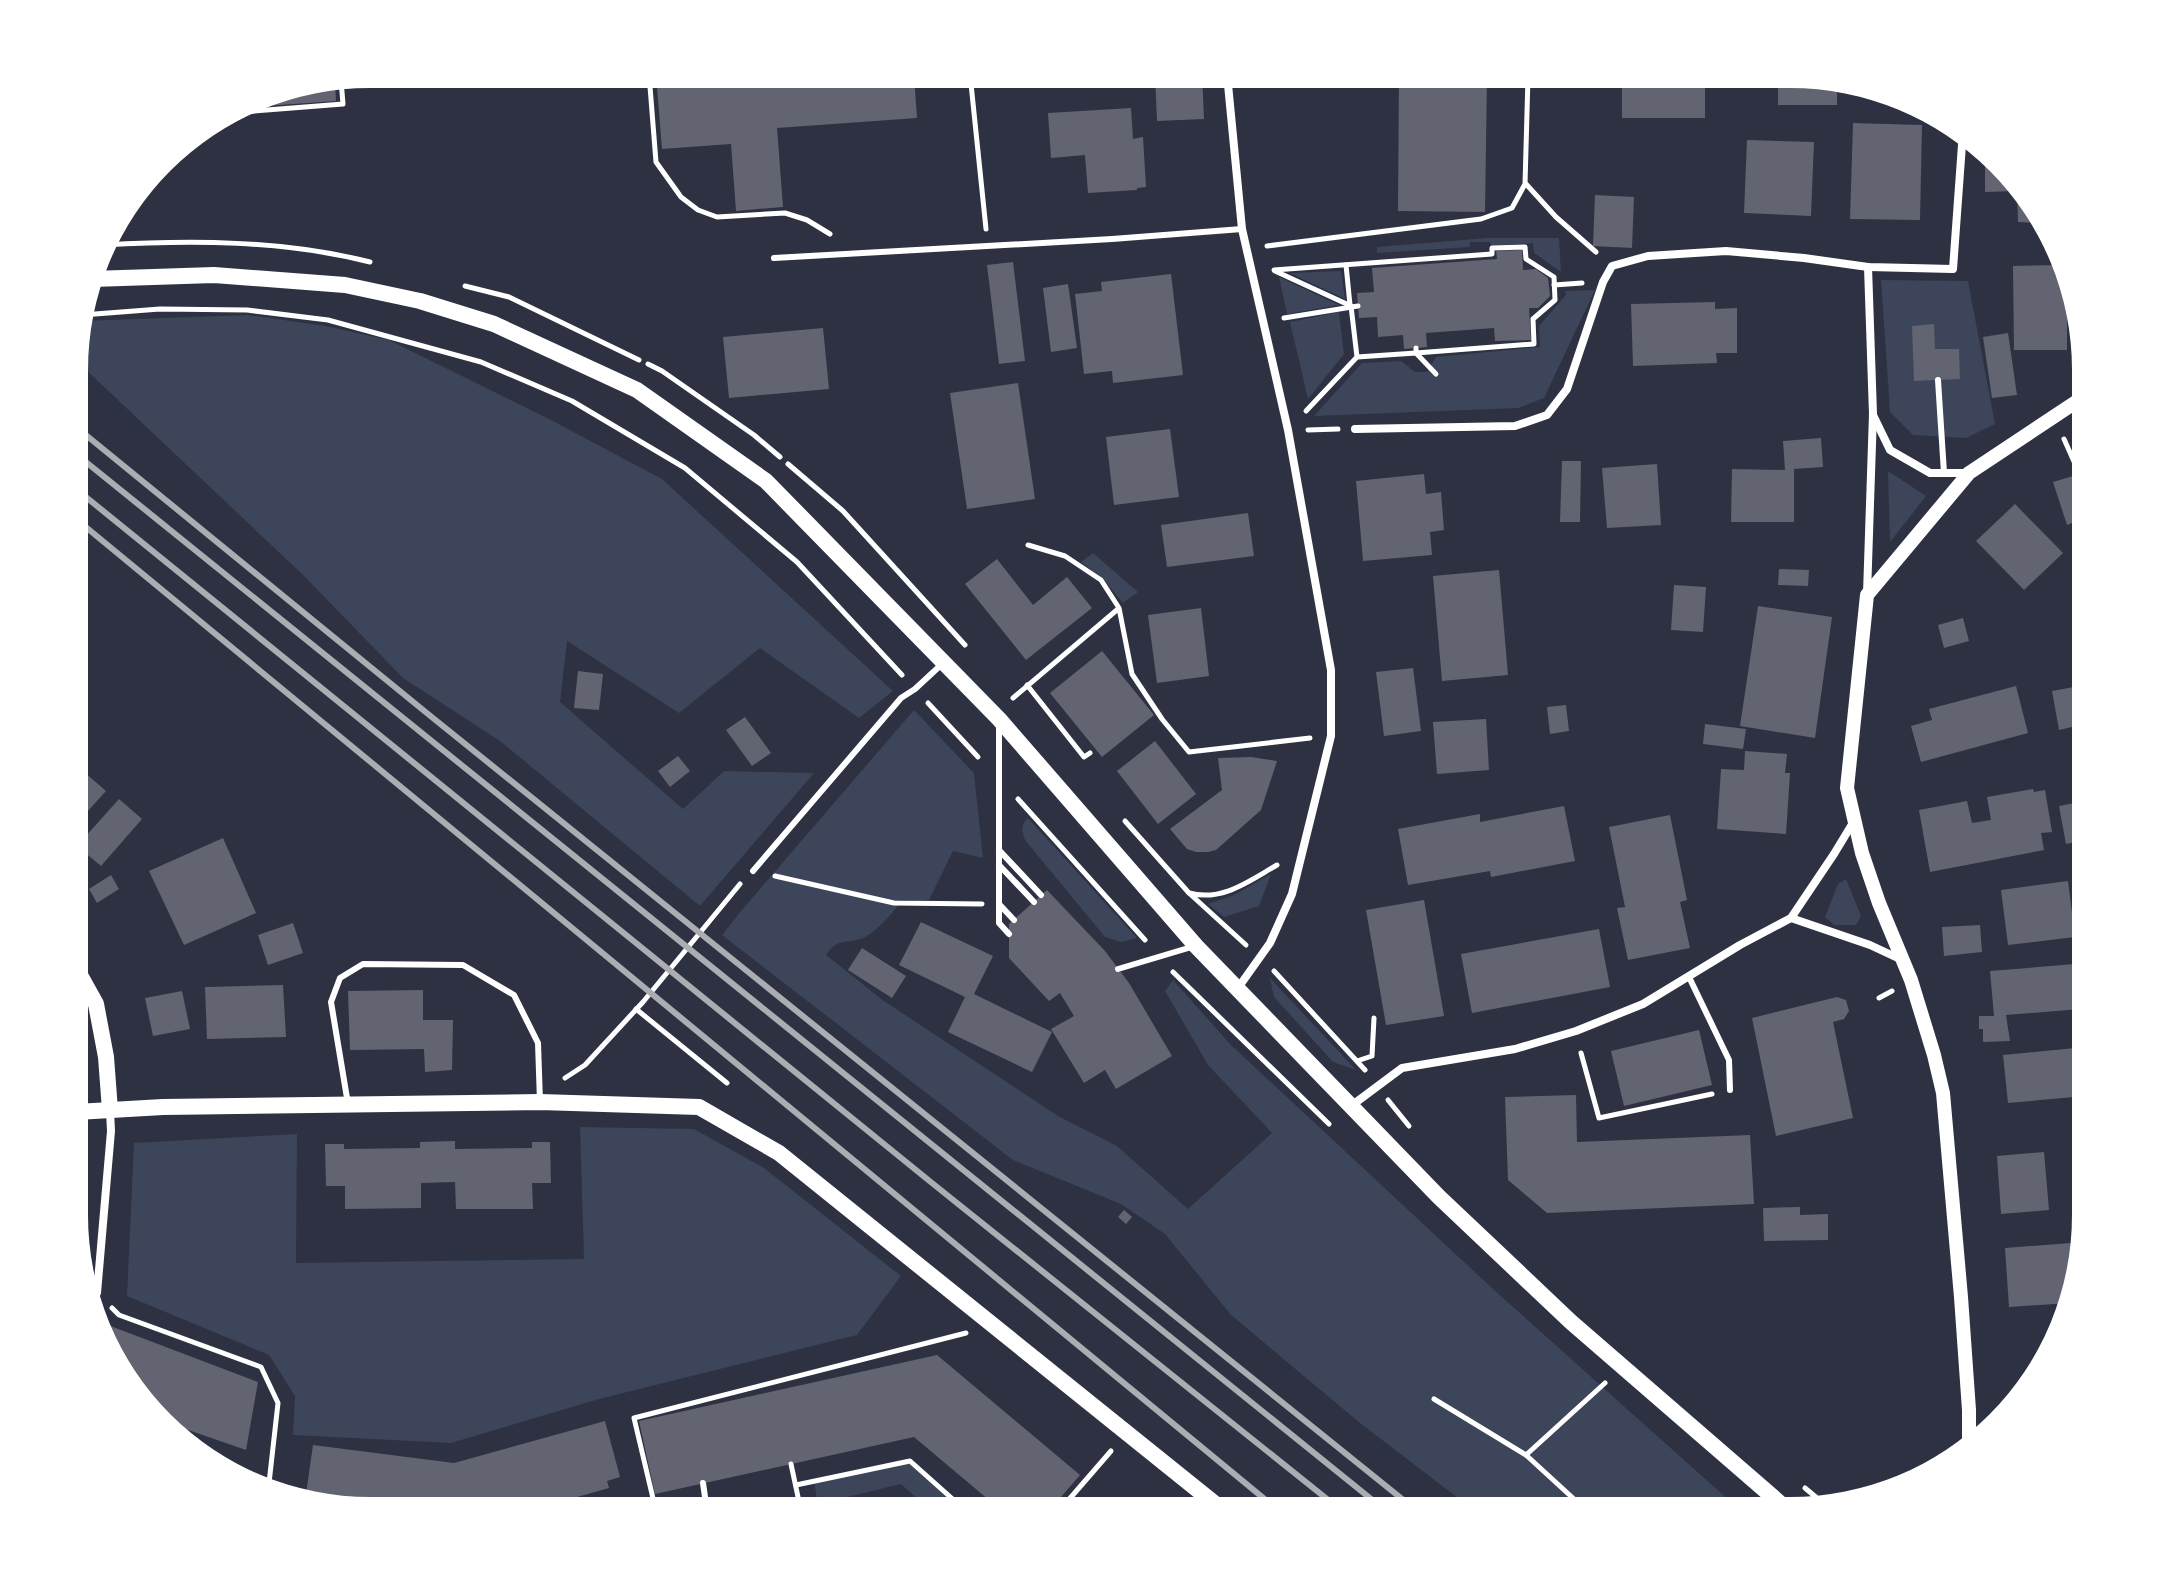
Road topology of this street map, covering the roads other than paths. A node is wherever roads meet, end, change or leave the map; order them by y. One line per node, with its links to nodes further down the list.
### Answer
1 (1228, 89): 3 (street)
2 (1962, 146): 5 (street)
3 (1242, 229): 4 (lane); 30 (street)
4 (774, 258)
5 (1868, 267): 9 (street); 10 (street)
6 (103, 279): 14 (main road)
7 (1938, 380): 11 (lane)
8 (2071, 405): 12 (street)
9 (1873, 414): 11 (street); 13 (street)
10 (1355, 429)
11 (1944, 473): 12 (street)
12 (1969, 473): 13 (street)
13 (1867, 595): 16 (street)
14 (944, 662): 15 (main road); 19 (lane)
15 (999, 719): 17 (lane); 26 (main road)
16 (1854, 821): 23 (street); 27 (street)
17 (999, 850): 18 (lane); 20 (lane)
18 (999, 865): 21 (lane); 22 (lane)
19 (753, 871)
20 (1041, 895)
21 (1034, 902)
22 (999, 904): 24 (lane); 25 (lane)
23 (1791, 918): 27 (street); 29 (street)
24 (1014, 920)
25 (1009, 934)
26 (1196, 946): 28 (lane); 30 (main road)
27 (1902, 960): 39 (street)
28 (1118, 969)
29 (1689, 977): 32 (lane); 35 (street)
30 (1237, 989): 35 (main road)
31 (89, 991): 36 (main road)
32 (1730, 1090)
33 (540, 1102): 34 (main road); 34 (lane); 42 (main road)
34 (348, 1104): 36 (main road)
35 (1350, 1106): 43 (main road)
36 (110, 1110): 37 (main road); 38 (street)
37 (89, 1111)
38 (95, 1277)
39 (1969, 1433)
40 (703, 1483): 41 (lane)
41 (705, 1496)
42 (1206, 1497)
43 (1773, 1497)

